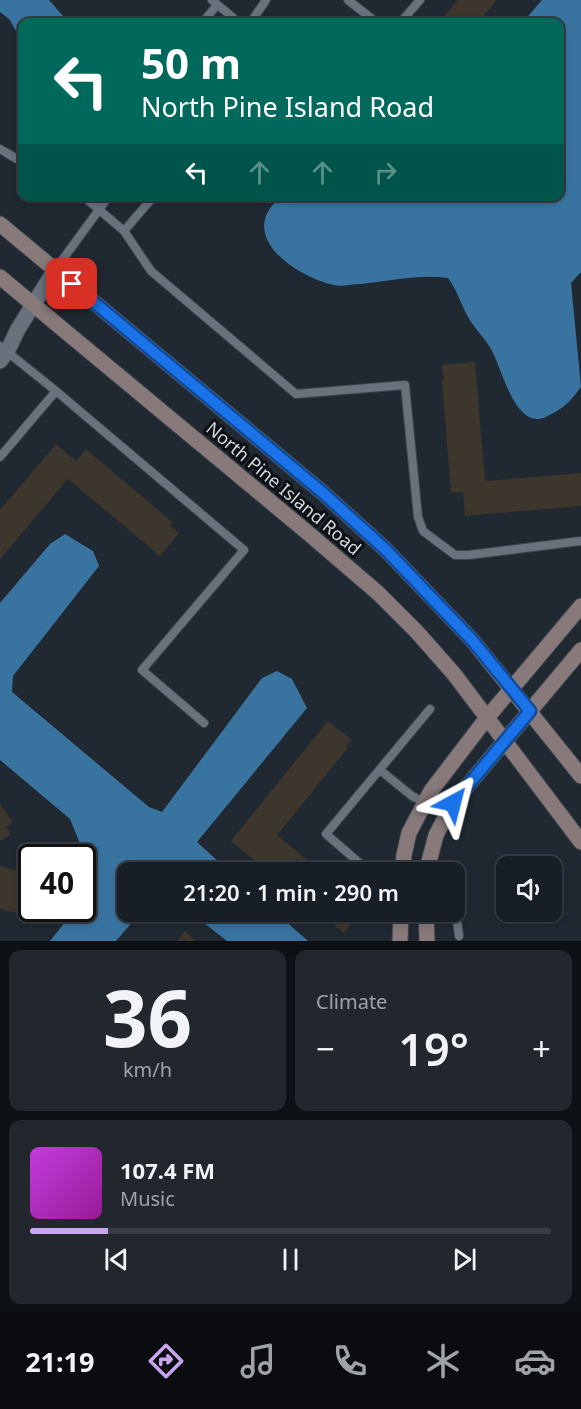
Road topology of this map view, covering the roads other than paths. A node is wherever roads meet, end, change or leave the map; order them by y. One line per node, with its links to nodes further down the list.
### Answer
1 (266, 0): 7 (lane)
2 (348, 0): 8 (lane)
3 (420, 0): 9 (lane)
4 (215, 2): 5 (lane); 6 (lane)
5 (205, 18)
6 (233, 18)
7 (254, 18)
8 (371, 18)
9 (404, 18)
10 (0, 149): 11 (lane)
11 (18, 160)
12 (90, 201): 15 (lane)
13 (104, 201): 15 (lane)
14 (150, 201): 17 (lane)
15 (99, 208): 17 (lane); 18 (lane)
16 (0, 224): 18 (main road, North Pine Island Road)
17 (124, 231): 24 (lane)
18 (55, 270): 20 (street); 27 (main road, North Pine Island Road)
19 (0, 277): 20 (main road, North Pine Island Road)
20 (34, 304): 21 (street); 30 (main road, North Pine Island Road)
21 (2, 353): 22 (lane)
22 (56, 391): 23 (lane); 31 (lane)
23 (0, 457)
24 (581, 541)
25 (581, 606): 27 (main road)
26 (581, 650): 29 (main road)
27 (512, 688): 29 (main road, North Pine Island Road); 30 (main road)
28 (430, 709): 33 (lane)
29 (530, 711): 32 (main road); 34 (main road, North Pine Island Road)
30 (486, 718): 32 (main road, North Pine Island Road); 35 (main road)
31 (204, 723)
32 (503, 741): 36 (main road, North Pine Island Road); 39 (main road)
33 (380, 770): 35 (lane); 37 (lane)
34 (581, 776)
35 (423, 802): 38 (main road)
36 (581, 842)
37 (358, 862)
38 (403, 862)
39 (429, 862)
40 (401, 922): 44 (main road)
41 (426, 922): 45 (main road)
42 (457, 922): 43 (lane)
43 (459, 936)
44 (400, 941)
45 (427, 941)

